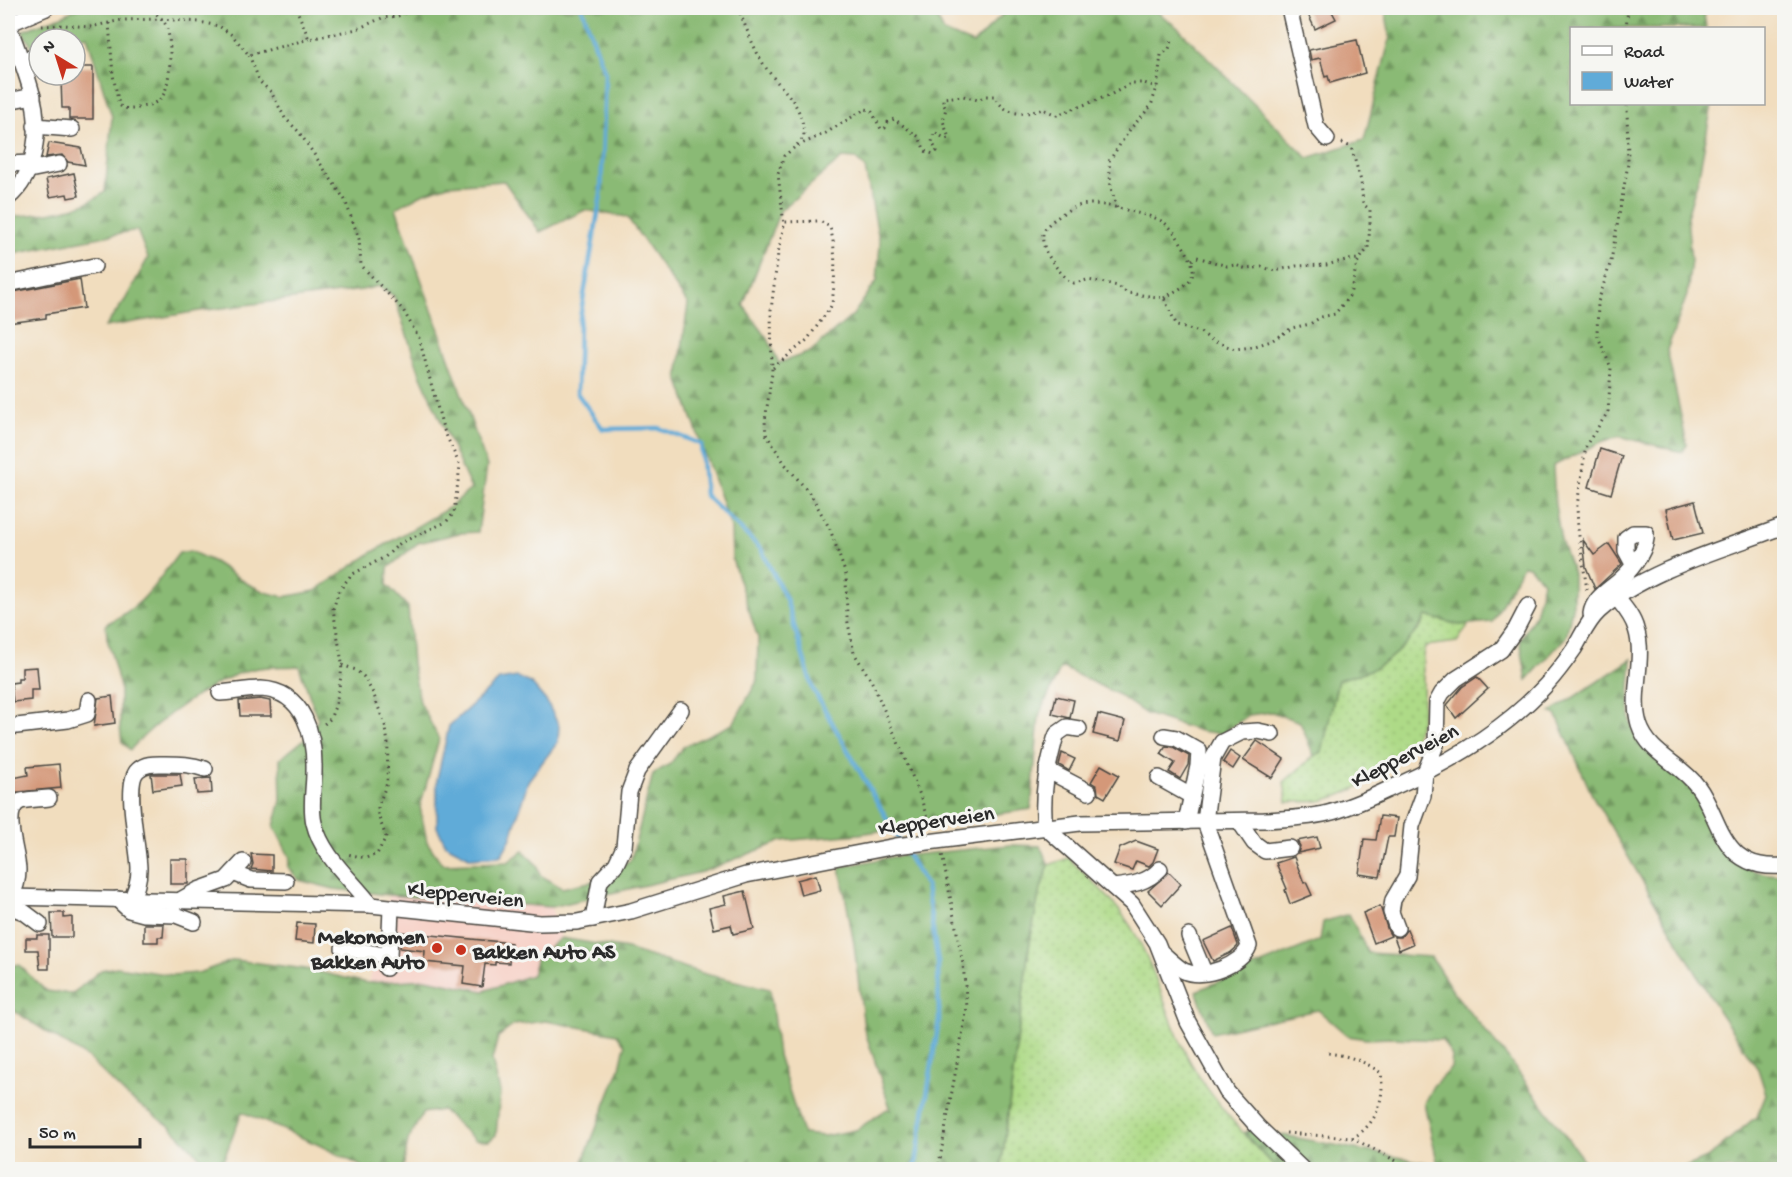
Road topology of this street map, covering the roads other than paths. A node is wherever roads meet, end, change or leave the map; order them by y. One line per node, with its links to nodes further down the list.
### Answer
1 (46, 8): 3 (street)
2 (1288, 8): 11 (street)
3 (8, 24): 4 (street)
4 (11, 46): 5 (street)
5 (20, 59): 6 (street); 7 (street)
6 (27, 59)
7 (33, 96): 8 (street); 9 (street)
8 (8, 101)
9 (35, 126): 10 (street); 14 (street)
10 (72, 129)
11 (1327, 139)
12 (8, 164): 14 (street)
13 (59, 164): 14 (street)
14 (30, 166): 15 (street)
15 (8, 198)
16 (94, 266): 17 (street)
17 (8, 284)
18 (1785, 526): 20 (street, Klepperveien)
19 (1633, 564): 22 (street)
20 (1617, 598): 22 (street, Klepperveien); 42 (street)
21 (1528, 606): 32 (street)
22 (1589, 622): 32 (street, Klepperveien)
23 (220, 693): 49 (street)
24 (89, 700): 26 (street)
25 (681, 711): 51 (street)
26 (8, 727)
27 (1079, 729): 31 (street)
28 (1272, 734): 39 (street)
29 (1164, 736): 35 (street)
30 (206, 769): 47 (street)
31 (1047, 770): 34 (street); 40 (street)
32 (1425, 772): 37 (street, Klepperveien); 54 (street)
33 (1159, 778): 35 (street)
34 (1089, 792)
35 (1191, 796): 38 (street)
36 (49, 798): 46 (street)
37 (1239, 821): 39 (street, Klepperveien); 41 (street)
38 (1186, 822): 39 (street, Klepperveien); 40 (street, Klepperveien)
39 (1205, 822): 58 (street)
40 (1045, 827): 45 (street); 51 (street, Klepperveien)
41 (1290, 848)
42 (1785, 866)
43 (1160, 869): 45 (street)
44 (286, 881): 48 (street)
45 (1113, 886): 57 (street)
46 (9, 900): 47 (street, Klepperveien); 53 (street)
47 (124, 900): 48 (street, Klepperveien); 52 (street)
48 (180, 900): 49 (street, Klepperveien)
49 (371, 905): 50 (street, Klepperveien)
50 (391, 908): 51 (street, Klepperveien); 56 (street)
51 (593, 919)
52 (194, 922)
53 (40, 924)
54 (1397, 927)
55 (1189, 936): 58 (street)
56 (343, 948)
57 (1162, 953): 58 (street); 59 (street)
58 (1204, 972)
59 (1303, 1170)

